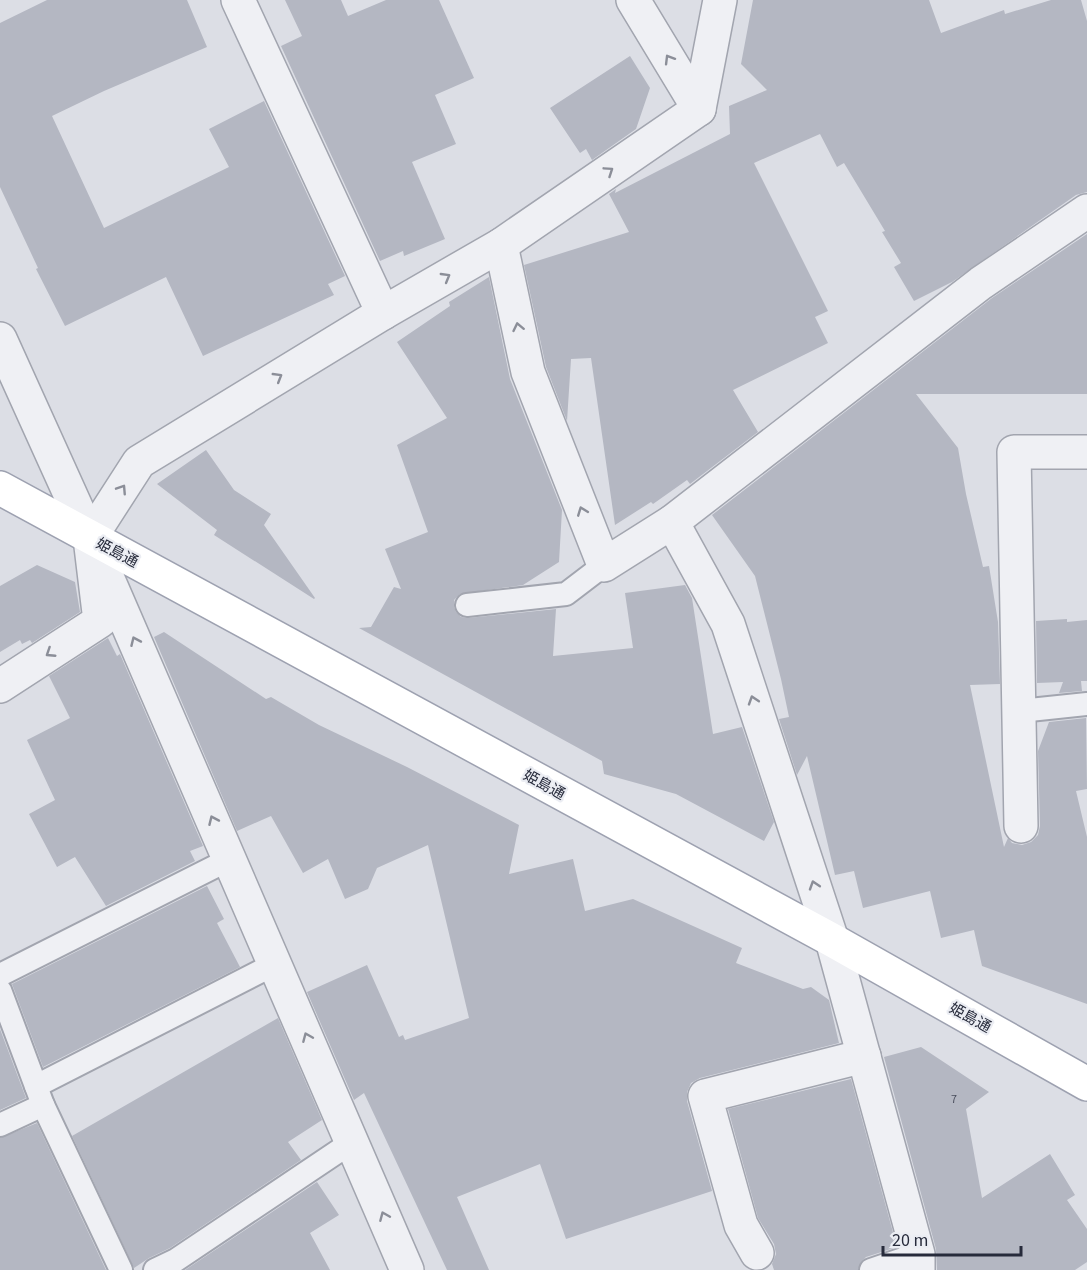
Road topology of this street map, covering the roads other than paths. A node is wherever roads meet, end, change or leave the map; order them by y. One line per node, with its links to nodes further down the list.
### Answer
1 (238, 0): 7 (street)
2 (633, 0): 4 (street, one-way to 2)
3 (720, 0): 4 (street)
4 (699, 110): 6 (street, one-way to 4)
5 (1087, 211): 11 (street)
6 (501, 244): 7 (street, one-way to 6); 13 (street, one-way to 6)
7 (383, 313): 12 (street, one-way to 7)
8 (0, 339): 12 (street)
9 (1087, 452): 17 (street)
10 (0, 488): 12 (main road, 姫島通)
11 (672, 522): 13 (street); 20 (street, one-way to 11)
12 (90, 538): 15 (street, one-way to 15); 19 (street, one-way to 12); 20 (main road, 姫島通)
13 (603, 565): 14 (lane)
14 (467, 605)
15 (0, 686)
16 (1087, 704): 17 (lane)
17 (1020, 711): 18 (street)
18 (1021, 826)
19 (230, 859): 21 (street); 22 (lane)
20 (832, 940): 24 (street); 25 (main road, 姫島通)
21 (275, 964): 26 (lane); 28 (street, one-way to 21)
22 (0, 975)
23 (0, 990): 26 (lane)
24 (864, 1056): 29 (street); 30 (street)
25 (1087, 1084)
26 (39, 1095): 27 (lane); 31 (lane)
27 (0, 1125)
28 (352, 1142): 32 (lane); 33 (street, one-way to 28)
29 (756, 1262)
30 (918, 1262): 34 (lane)
31 (121, 1270)
32 (155, 1270)
33 (407, 1270)
34 (871, 1270)

